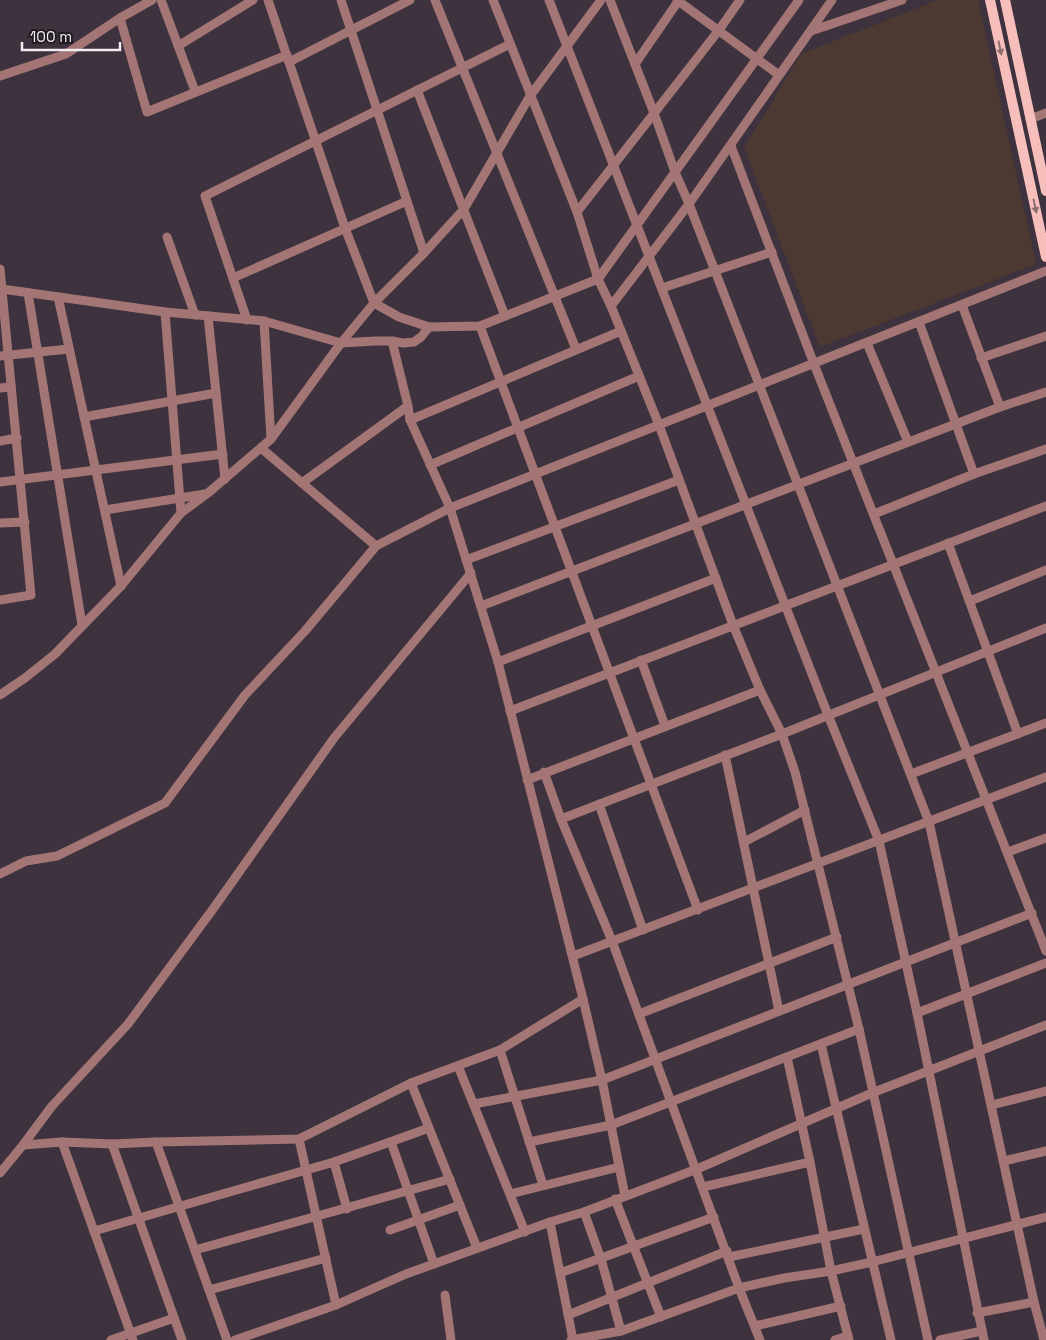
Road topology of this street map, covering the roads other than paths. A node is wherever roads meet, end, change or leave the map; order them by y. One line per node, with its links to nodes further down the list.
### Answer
1 (152, 0): 19 (street)
2 (161, 0): 24 (street)
3 (253, 0): 24 (street)
4 (268, 0): 26 (street)
5 (341, 0): 21 (street)
6 (410, 0): 21 (street)
7 (435, 0): 29 (street)
8 (493, 0): 23 (street)
9 (549, 0): 25 (street)
10 (601, 0): 25 (street)
11 (610, 0): 28 (street)
12 (678, 0): 20 (street); 28 (street)
13 (740, 0): 20 (street)
14 (799, 0): 27 (street)
15 (832, 0): 22 (street)
16 (902, 0): 22 (street)
17 (990, 0): 55 (main road, one-way to 55)
18 (1005, 0): 38 (main road)
19 (120, 18): 31 (street); 33 (street)
20 (719, 30): 27 (street); 36 (street)
21 (351, 31): 26 (street); 35 (street)
22 (810, 31): 30 (street)
23 (510, 44): 29 (street); 34 (street)
24 (178, 46): 33 (street)
25 (567, 47): 34 (street); 42 (street)
26 (288, 58): 33 (street); 39 (street)
27 (756, 59): 30 (street); 43 (street)
28 (635, 64): 36 (street)
29 (462, 68): 32 (street); 41 (street)
30 (779, 75): 40 (street)
31 (0, 76)
32 (417, 90): 35 (street); 47 (street)
33 (195, 91)
34 (530, 96): 41 (street); 48 (street)
35 (377, 110): 39 (street); 45 (street)
36 (654, 113): 42 (street); 43 (street)
37 (1046, 113): 38 (street)
38 (1030, 119): 44 (main road)
39 (316, 141): 50 (street); 59 (street)
40 (731, 146): 46 (street); 52 (street)
41 (497, 154): 47 (street); 65 (street)
42 (612, 165): 48 (street); 49 (street)
43 (675, 172): 46 (street); 49 (street)
44 (1046, 191)
45 (407, 201): 50 (street); 53 (street)
46 (689, 204): 54 (street); 57 (street)
47 (464, 209): 53 (street); 73 (street)
48 (577, 212): 60 (street)
49 (636, 226): 54 (street); 60 (street)
50 (346, 228): 59 (street); 67 (street)
51 (167, 237): 71 (street)
52 (772, 252): 57 (street); 89 (street)
53 (424, 253): 67 (street)
54 (650, 255): 61 (street); 69 (street)
55 (1046, 257)
56 (0, 269): 62 (street)
57 (716, 272): 61 (street); 92 (street)
58 (1046, 272): 68 (street)
59 (233, 278): 74 (street)
60 (598, 279): 65 (street); 69 (street)
61 (662, 288): 99 (street)
62 (2, 289): 63 (street); 66 (street)
63 (28, 293): 64 (street); 86 (street)
64 (58, 297): 70 (street); 84 (street)
65 (555, 297): 73 (street); 85 (street)
66 (2, 301): 87 (street)
67 (374, 304): 78 (street); 82 (street)
68 (962, 305): 76 (street); 88 (street)
69 (611, 306): 79 (street)
70 (164, 312): 71 (street); 97 (street)
71 (195, 315): 72 (street)
72 (208, 316): 74 (street); 96 (street)
73 (505, 316): 77 (street)
74 (247, 320): 75 (street)
75 (264, 321): 82 (street); 107 (street)
76 (919, 322): 83 (street); 103 (street)
77 (480, 326): 78 (street); 91 (street)
78 (429, 328): 81 (street)
79 (621, 331): 85 (street); 90 (street)
80 (1046, 336): 88 (street)
81 (392, 341): 82 (street); 98 (street)
82 (342, 343): 107 (street)
83 (867, 343): 89 (street); 109 (street)
84 (69, 349): 86 (street); 101 (street)
85 (576, 349): 91 (street)
86 (38, 352): 87 (street); 119 (street)
87 (4, 356): 93 (street)
88 (982, 358): 100 (street)
89 (814, 364): 92 (street); 114 (street)
90 (639, 376): 104 (street); 105 (street)
91 (501, 381): 102 (street); 105 (street)
92 (760, 385): 99 (street); 125 (street)
93 (10, 387): 94 (street); 106 (street)
94 (0, 388)
95 (1046, 392): 100 (street)
96 (216, 393): 97 (street); 112 (street)
97 (172, 401): 101 (street); 113 (street)
98 (408, 406): 102 (street); 124 (street)
99 (707, 406): 104 (street); 128 (street)
100 (1000, 407): 103 (street)
101 (84, 417): 116 (street)
102 (410, 420): 115 (street)
103 (956, 424): 109 (street); 118 (street)
104 (659, 425): 117 (street); 122 (street)
105 (518, 428): 115 (street); 117 (street)
106 (16, 438): 108 (street); 121 (street)
107 (271, 439): 110 (street)
108 (0, 441)
109 (908, 442): 114 (street)
110 (261, 448): 120 (street); 124 (street)
111 (1046, 449): 118 (street)
112 (223, 454): 113 (street); 120 (street)
113 (177, 460): 116 (street); 127 (street)
114 (853, 463): 125 (street); 133 (street)
115 (430, 465): 130 (street)
116 (96, 470): 119 (street); 131 (street)
117 (536, 474): 130 (street); 137 (street)
118 (974, 474): 133 (street)
119 (58, 476): 121 (street); 152 (street)
120 (225, 479): 126 (street)
121 (20, 480): 123 (street); 134 (street)
122 (679, 480): 136 (street); 137 (street)
123 (0, 482)
124 (302, 483): 139 (street)
125 (798, 484): 128 (street); 146 (street)
126 (208, 493): 127 (street); 132 (street)
127 (180, 498): 131 (street); 132 (street)
128 (746, 505): 136 (street); 151 (street)
129 (1046, 506): 138 (street)
130 (450, 508): 139 (street); 140 (street)
131 (105, 510): 147 (street)
132 (181, 513): 147 (street)
133 (874, 514): 141 (street)
134 (24, 522): 135 (street); 148 (street)
135 (0, 523)
136 (695, 524): 143 (street); 145 (street)
137 (555, 527): 140 (street); 143 (street)
138 (948, 544): 141 (street); 149 (street)
139 (376, 546): 188 (street)
140 (466, 560): 144 (street)
141 (893, 564): 146 (street); 160 (street)
142 (1046, 570): 149 (street)
143 (572, 571): 150 (street); 154 (street)
144 (471, 573): 150 (street); 234 (street)
145 (716, 578): 153 (street); 154 (street)
146 (838, 585): 151 (street); 162 (street)
147 (121, 586): 152 (street)
148 (0, 600)
149 (970, 601): 156 (street)
150 (481, 606): 158 (street)
151 (785, 606): 153 (street); 165 (street)
152 (82, 625): 163 (street)
153 (733, 625): 157 (street); 161 (street)
154 (592, 626): 158 (street); 159 (street)
155 (1046, 628): 156 (street)
156 (988, 652): 160 (street); 169 (street)
157 (641, 660): 159 (street); 167 (street)
158 (498, 662): 164 (street)
159 (609, 672): 164 (street); 170 (street)
160 (936, 672): 162 (street); 171 (street)
161 (760, 690): 167 (street); 168 (street)
162 (880, 694): 165 (street); 174 (street)
163 (0, 695)
164 (510, 711): 176 (street)
165 (828, 715): 168 (street); 184 (street)
166 (1046, 723): 169 (street)
167 (666, 726): 170 (street)
168 (782, 734): 172 (street); 180 (street)
169 (1018, 734): 171 (street)
170 (634, 739): 173 (street); 177 (street)
171 (968, 752): 174 (street); 178 (street)
172 (725, 755): 177 (street); 185 (street)
173 (544, 772): 176 (street); 181 (street)
174 (911, 774): 182 (street)
175 (1046, 778): 178 (street)
176 (527, 780): 197 (street)
177 (651, 784): 179 (street); 190 (street)
178 (987, 800): 182 (street); 186 (street)
179 (599, 804): 181 (street); 192 (street)
180 (805, 810): 185 (street); 187 (street)
181 (561, 819): 194 (street)
182 (929, 822): 184 (street); 195 (street)
183 (1046, 838): 186 (street)
184 (879, 841): 187 (street); 198 (street)
185 (744, 842): 189 (street)
186 (1008, 852): 191 (street)
187 (818, 864): 189 (street); 193 (street)
188 (0, 874)
189 (754, 888): 190 (street); 199 (street)
190 (698, 910): 192 (street)
191 (1032, 913): 195 (street); 196 (street)
192 (643, 930): 194 (street)
193 (837, 937): 199 (street); 201 (street)
194 (612, 942): 197 (street); 206 (street)
195 (956, 942): 198 (street); 202 (street)
196 (1046, 951)
197 (573, 956): 203 (street)
198 (906, 962): 201 (street); 205 (street)
199 (770, 963): 204 (street); 206 (street)
200 (1046, 963): 202 (street)
201 (848, 984): 204 (street); 208 (street)
202 (968, 994): 205 (street); 211 (street)
203 (583, 999): 210 (street); 216 (street)
204 (779, 1011): 213 (street)
205 (917, 1013): 215 (street)
206 (639, 1014): 213 (street)
207 (1046, 1025): 211 (street)
208 (860, 1029): 209 (street); 219 (street)
209 (821, 1044): 212 (street); 224 (street)
210 (500, 1050): 214 (street); 220 (street)
211 (980, 1051): 215 (street); 223 (street)
212 (787, 1057): 221 (street); 225 (street)
213 (656, 1059): 216 (street); 221 (street)
214 (458, 1066): 217 (street); 222 (street)
215 (929, 1070): 219 (street); 266 (street)
216 (602, 1080): 220 (street); 226 (street)
217 (412, 1083): 227 (street); 228 (street)
218 (1046, 1091): 223 (street)
219 (872, 1093): 224 (street); 270 (street)
220 (515, 1096): 222 (street); 232 (street)
221 (671, 1102): 226 (street); 241 (street)
222 (474, 1104): 247 (street)
223 (992, 1105): 236 (street)
224 (836, 1108): 225 (street); 261 (street)
225 (802, 1123): 238 (street); 241 (street)
226 (610, 1125): 232 (street); 239 (street)
227 (429, 1128): 231 (street); 243 (street)
228 (299, 1139): 230 (street); 240 (street)
229 (62, 1142): 233 (street); 234 (street); 263 (street)
230 (156, 1142): 233 (street); 251 (street)
231 (391, 1142): 237 (street); 246 (street)
232 (529, 1142): 244 (street)
233 (112, 1144): 257 (street)
234 (23, 1145): 242 (street)
235 (1046, 1151): 236 (street)
236 (1004, 1161): 260 (street)
237 (334, 1162): 240 (street); 252 (street)
238 (810, 1162): 245 (street); 265 (street)
239 (619, 1167): 244 (street); 248 (street)
240 (306, 1169): 251 (street); 254 (street)
241 (697, 1169): 245 (street); 248 (street)
242 (0, 1174)
243 (450, 1179): 246 (street); 250 (street)
244 (543, 1186): 247 (street)
245 (703, 1187): 255 (street)
246 (408, 1191): 252 (street); 258 (street)
247 (510, 1194): 264 (street)
248 (625, 1196): 249 (street)
249 (615, 1199): 253 (street); 267 (street)
250 (460, 1205): 258 (street); 268 (street)
251 (179, 1206): 257 (street); 269 (street)
252 (347, 1208): 254 (street)
253 (584, 1212): 259 (street); 273 (street)
254 (317, 1217): 269 (street); 272 (street)
255 (714, 1217): 267 (street); 271 (street)
256 (1046, 1217): 260 (street)
257 (138, 1218): 263 (street); 289 (street)
258 (418, 1219): 262 (street); 275 (street)
259 (550, 1222): 264 (street); 277 (street)
260 (1018, 1225): 266 (street); 283 (street)
261 (864, 1229): 265 (street); 274 (street)
262 (390, 1230)
263 (94, 1231): 293 (street)
264 (525, 1232): 268 (street)
265 (824, 1237): 271 (street); 276 (street)
266 (963, 1239): 270 (street); 286 (street)
267 (634, 1247): 273 (street); 278 (street)
268 (477, 1248): 275 (street)
269 (195, 1250): 280 (street)
270 (910, 1252): 274 (street); 304 (street)
271 (728, 1254): 278 (street); 279 (street)
272 (326, 1258): 280 (street); 284 (street)
273 (601, 1259): 277 (street); 282 (street)
274 (872, 1262): 276 (street); 303 (street)
275 (434, 1264): 284 (street)
276 (831, 1272): 279 (street); 285 (street)
277 (560, 1273): 287 (street)
278 (648, 1283): 282 (street); 288 (street)
279 (739, 1288): 288 (street); 290 (street)
280 (209, 1290): 297 (street)
281 (445, 1295): 299 (street)
282 (612, 1298): 287 (street); 291 (street)
283 (1034, 1302): 286 (street); 306 (street)
284 (336, 1305): 298 (street)
285 (841, 1306): 290 (street); 294 (street)
286 (977, 1313): 292 (street)
287 (568, 1315): 300 (street)
288 (661, 1317): 291 (street)
289 (174, 1318): 293 (street); 296 (street)
290 (755, 1326): 301 (street)
291 (620, 1331): 300 (street)
292 (983, 1335): 305 (street)
293 (131, 1337): 295 (street)
294 (848, 1338): 302 (street)
295 (111, 1340)
296 (182, 1340)
297 (227, 1340)
298 (235, 1340)
299 (451, 1340)
300 (572, 1340)
301 (760, 1340)
302 (835, 1340)
303 (891, 1340)
304 (928, 1340)
305 (940, 1340)
306 (1044, 1340)

